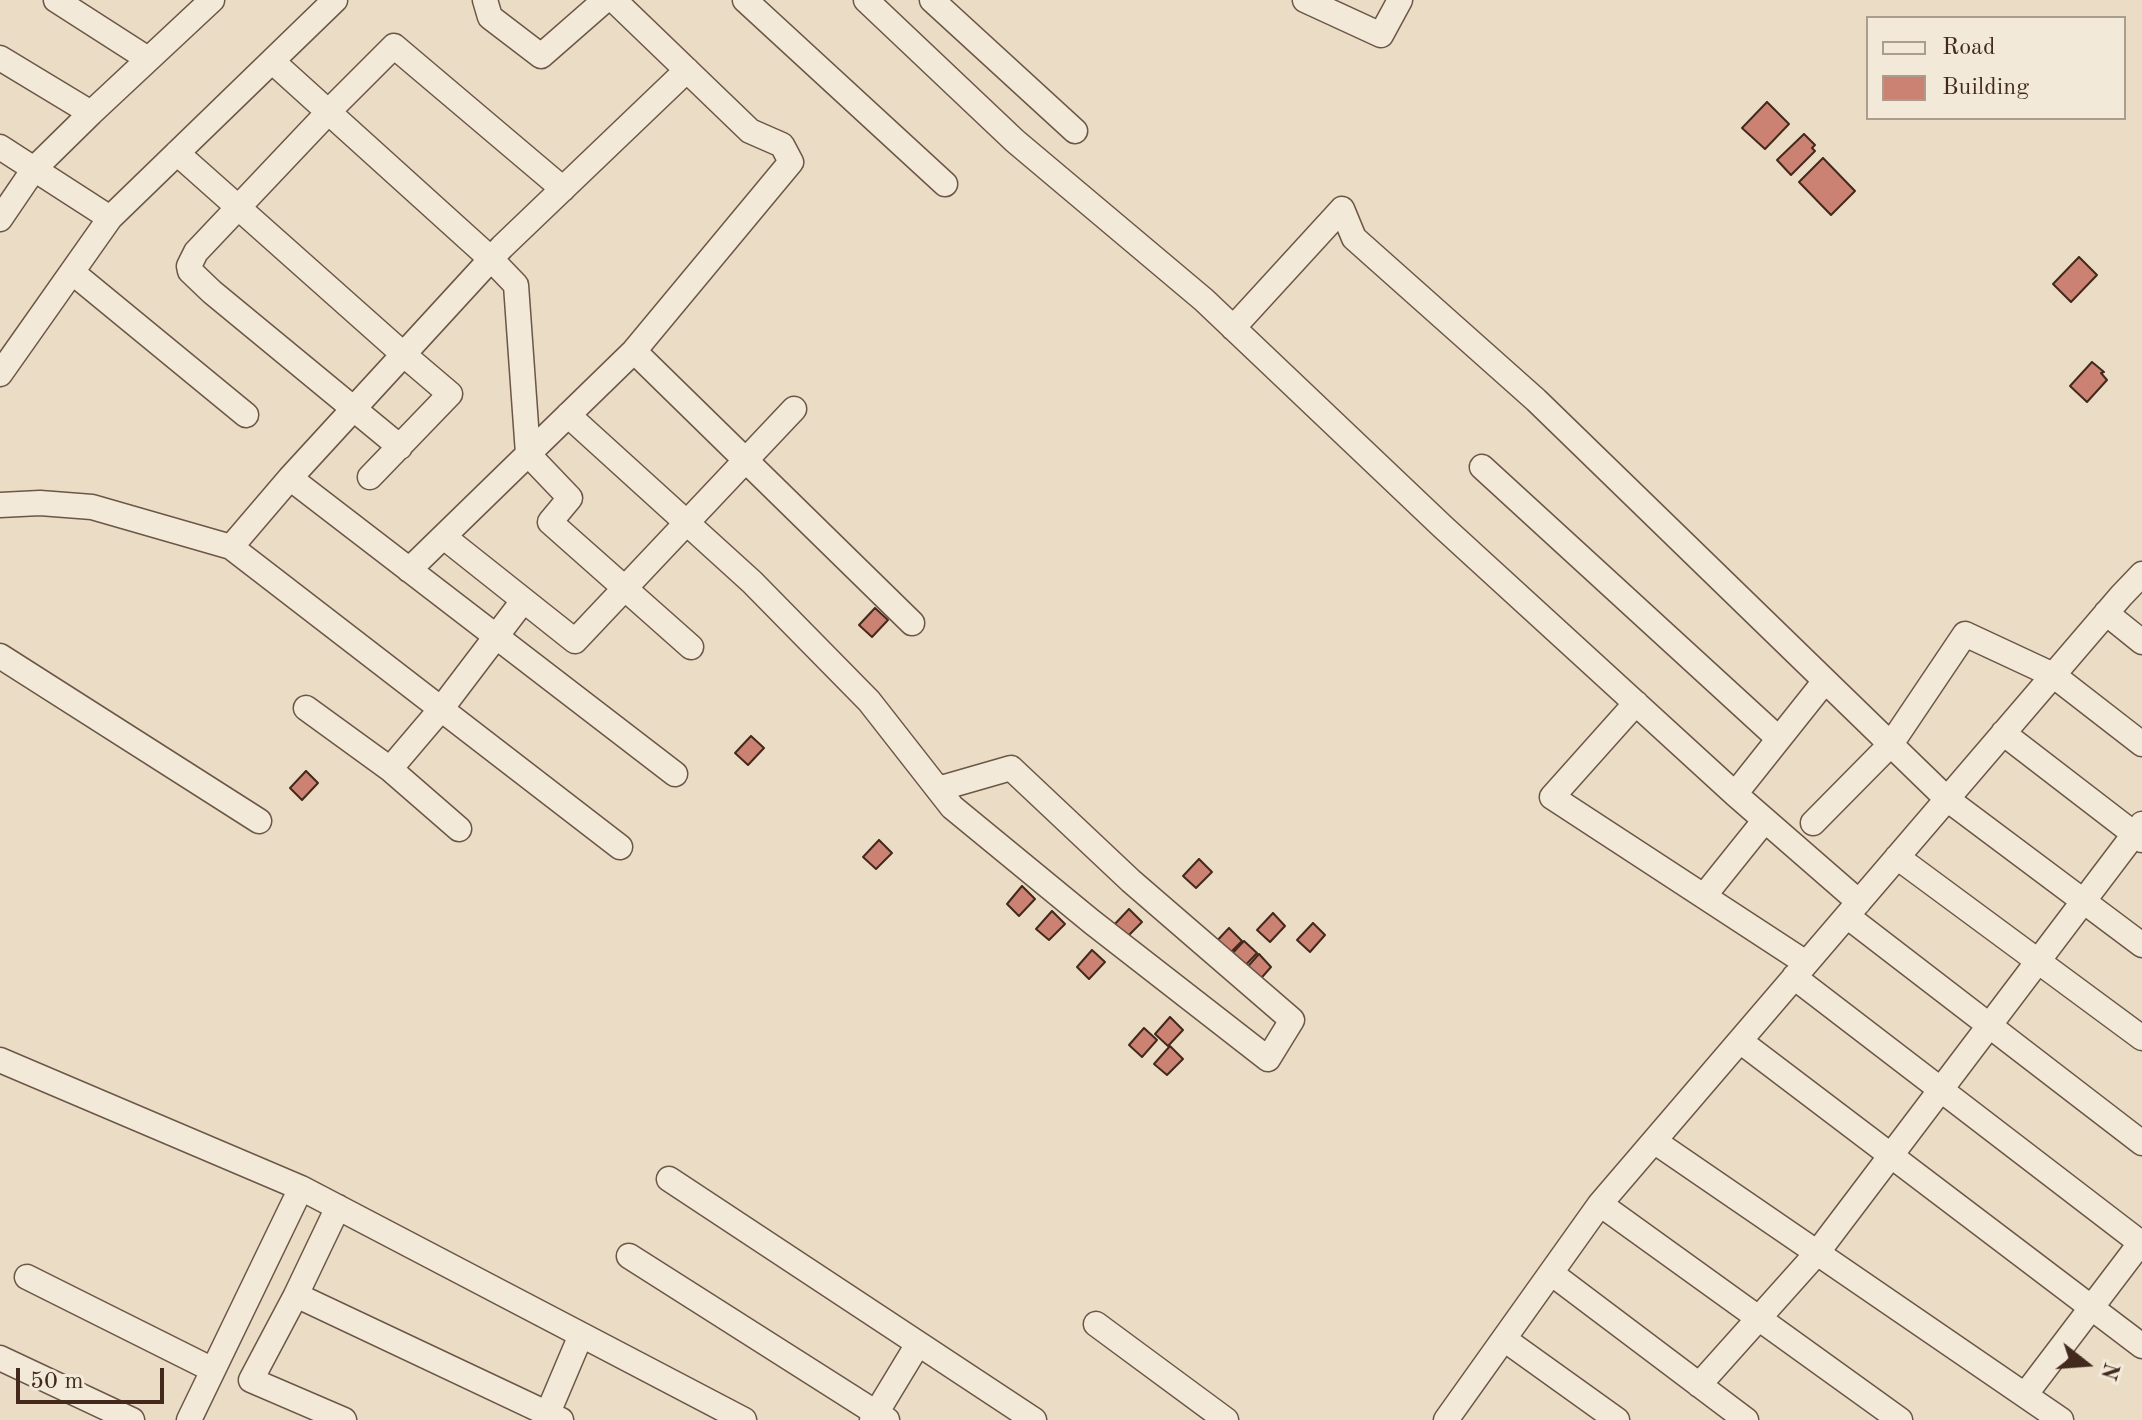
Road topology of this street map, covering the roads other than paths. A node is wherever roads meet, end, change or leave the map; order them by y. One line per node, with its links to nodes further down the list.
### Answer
1 (56, 0): 13 (street)
2 (212, 0): 13 (street)
3 (335, 0): 14 (street)
4 (485, 0): 5 (street)
5 (605, 0)
6 (614, 0): 15 (street)
7 (745, 0): 22 (street)
8 (866, 0): 29 (street)
9 (932, 0): 18 (street)
10 (1305, 0): 11 (street)
11 (1400, 0)
12 (0, 58): 17 (street)
13 (148, 59): 17 (street)
14 (272, 61): 16 (street); 20 (street)
15 (687, 70): 23 (street); 30 (street)
16 (328, 112): 23 (street); 24 (street); 27 (street)
17 (91, 113): 21 (street)
18 (1075, 131)
19 (0, 147): 21 (street)
20 (177, 153): 24 (street); 25 (street)
21 (34, 169): 25 (street); 26 (street)
22 (945, 184)
23 (563, 189): 27 (street)
24 (238, 207): 31 (street); 33 (street)
25 (110, 218): 28 (street)
26 (0, 219)
27 (491, 259): 31 (street); 38 (street)
28 (72, 272): 32 (street); 35 (street)
29 (1233, 328): 58 (street); 59 (street)
30 (634, 351): 36 (street); 39 (street)
31 (403, 354): 33 (street); 37 (street)
32 (0, 374)
33 (354, 408): 37 (street); 42 (street)
34 (794, 409): 39 (street)
35 (246, 415)
36 (568, 415): 38 (street); 44 (street)
37 (400, 447): 41 (street)
38 (528, 454): 45 (street); 49 (street)
39 (746, 461): 44 (street); 52 (street)
40 (1482, 467): 63 (street)
41 (370, 477)
42 (290, 478): 46 (street); 47 (street)
43 (0, 505): 46 (street)
44 (687, 523): 49 (street); 68 (street)
45 (444, 537): 47 (street); 50 (street)
46 (231, 547): 61 (street)
47 (409, 570): 53 (street)
48 (2142, 574): 51 (street)
49 (625, 587): 50 (street); 55 (street)
50 (523, 601): 53 (street)
51 (2106, 613): 54 (street); 57 (street)
52 (912, 623)
53 (496, 637): 61 (street); 67 (street)
54 (2142, 642)
55 (691, 647)
56 (0, 656): 72 (street)
57 (2053, 675): 62 (street); 64 (street); 65 (street)
58 (1825, 681): 63 (street); 64 (street)
59 (1636, 703): 69 (street); 78 (street)
60 (306, 708): 66 (street)
61 (441, 709): 66 (street); 76 (street)
62 (2003, 733): 70 (street); 75 (street)
63 (1779, 739): 69 (street)
64 (1891, 744): 70 (street); 73 (street)
65 (2142, 744)
66 (390, 769): 74 (street)
67 (675, 774)
68 (938, 789): 68 (street)
69 (1735, 794): 71 (street)
70 (1947, 799): 77 (street); 79 (street)
71 (1765, 820): 78 (street); 80 (street)
72 (259, 821)
73 (1813, 823)
74 (459, 829)
75 (2139, 833): 79 (street)
76 (620, 847)
77 (1897, 857): 80 (street); 82 (street)
78 (1704, 896): 83 (street)
79 (2083, 901): 81 (street); 82 (street)
80 (1853, 909): 83 (street); 84 (street)
81 (2142, 945)
82 (2038, 961): 84 (street); 85 (street)
83 (1800, 970): 86 (street); 88 (street)
84 (1989, 1026): 88 (street); 90 (street)
85 (2142, 1038)
86 (1740, 1041): 89 (street); 91 (street)
87 (2, 1066): 93 (street)
88 (1941, 1090): 91 (street); 96 (street)
89 (1654, 1141): 94 (street); 97 (street)
90 (2142, 1143)
91 (1891, 1155): 97 (street); 102 (street)
92 (669, 1179): 107 (street)
93 (301, 1188): 95 (street); 110 (street)
94 (1600, 1204): 99 (street); 103 (street)
95 (338, 1207): 101 (street); 105 (street)
96 (2141, 1243): 102 (street)
97 (1817, 1253): 103 (street); 112 (street)
98 (629, 1256): 114 (street)
99 (1551, 1273): 106 (street); 111 (street)
100 (27, 1277): 110 (street)
101 (296, 1295): 113 (street); 118 (street)
102 (2091, 1308): 108 (street); 112 (street)
103 (1759, 1318): 111 (street); 124 (street)
104 (1096, 1324): 121 (street)
105 (581, 1335): 113 (street); 119 (street)
106 (1504, 1339): 115 (street); 122 (street)
107 (918, 1344): 114 (street); 120 (street)
108 (2142, 1346)
109 (0, 1358): 116 (street)
110 (213, 1370): 117 (street)
111 (1699, 1385): 123 (street)
112 (2025, 1395): 125 (street)
113 (551, 1418)
114 (878, 1418)
115 (1448, 1419)
116 (132, 1420)
117 (189, 1420)
118 (344, 1420)
119 (744, 1420)
120 (1034, 1420)
121 (1226, 1420)
122 (1617, 1420)
123 (1746, 1420)
124 (1900, 1420)
125 (2061, 1420)

